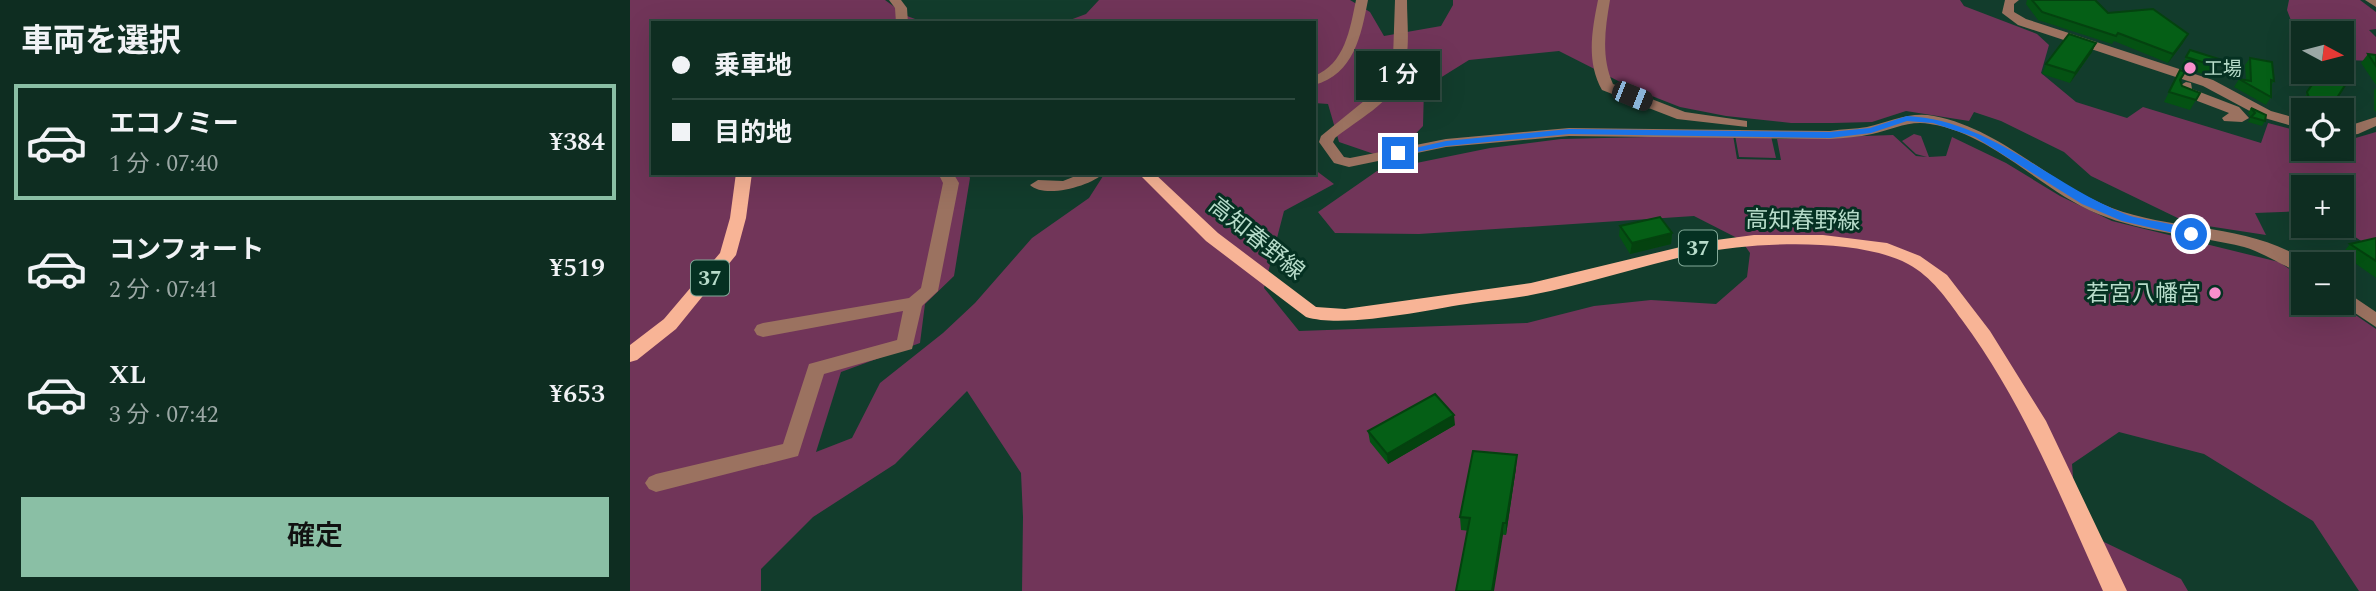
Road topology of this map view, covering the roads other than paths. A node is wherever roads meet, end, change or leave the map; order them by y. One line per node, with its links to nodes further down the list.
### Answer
1 (895, 0): 8 (street)
2 (1362, 0): 9 (street)
3 (1401, 0): 14 (street)
4 (1604, 0): 14 (street)
5 (2012, 0): 10 (street)
6 (2371, 0): 7 (street)
7 (2376, 3)
8 (902, 21)
9 (1316, 80)
10 (2223, 91): 11 (street); 12 (street)
11 (2229, 118)
12 (2291, 121)
13 (2376, 121): 15 (street)
14 (1871, 130): 21 (street)
15 (2354, 131)
16 (744, 175): 26 (main road, 37)
17 (946, 175): 22 (street)
18 (1092, 175): 20 (street)
19 (1147, 175): 28 (main road, 高知春野線 / 37)
20 (1038, 185)
21 (2291, 261)
22 (914, 303): 25 (street); 27 (street)
23 (2354, 304): 24 (street)
24 (2376, 321)
25 (763, 330)
26 (630, 355)
27 (656, 483)
28 (2115, 591)

